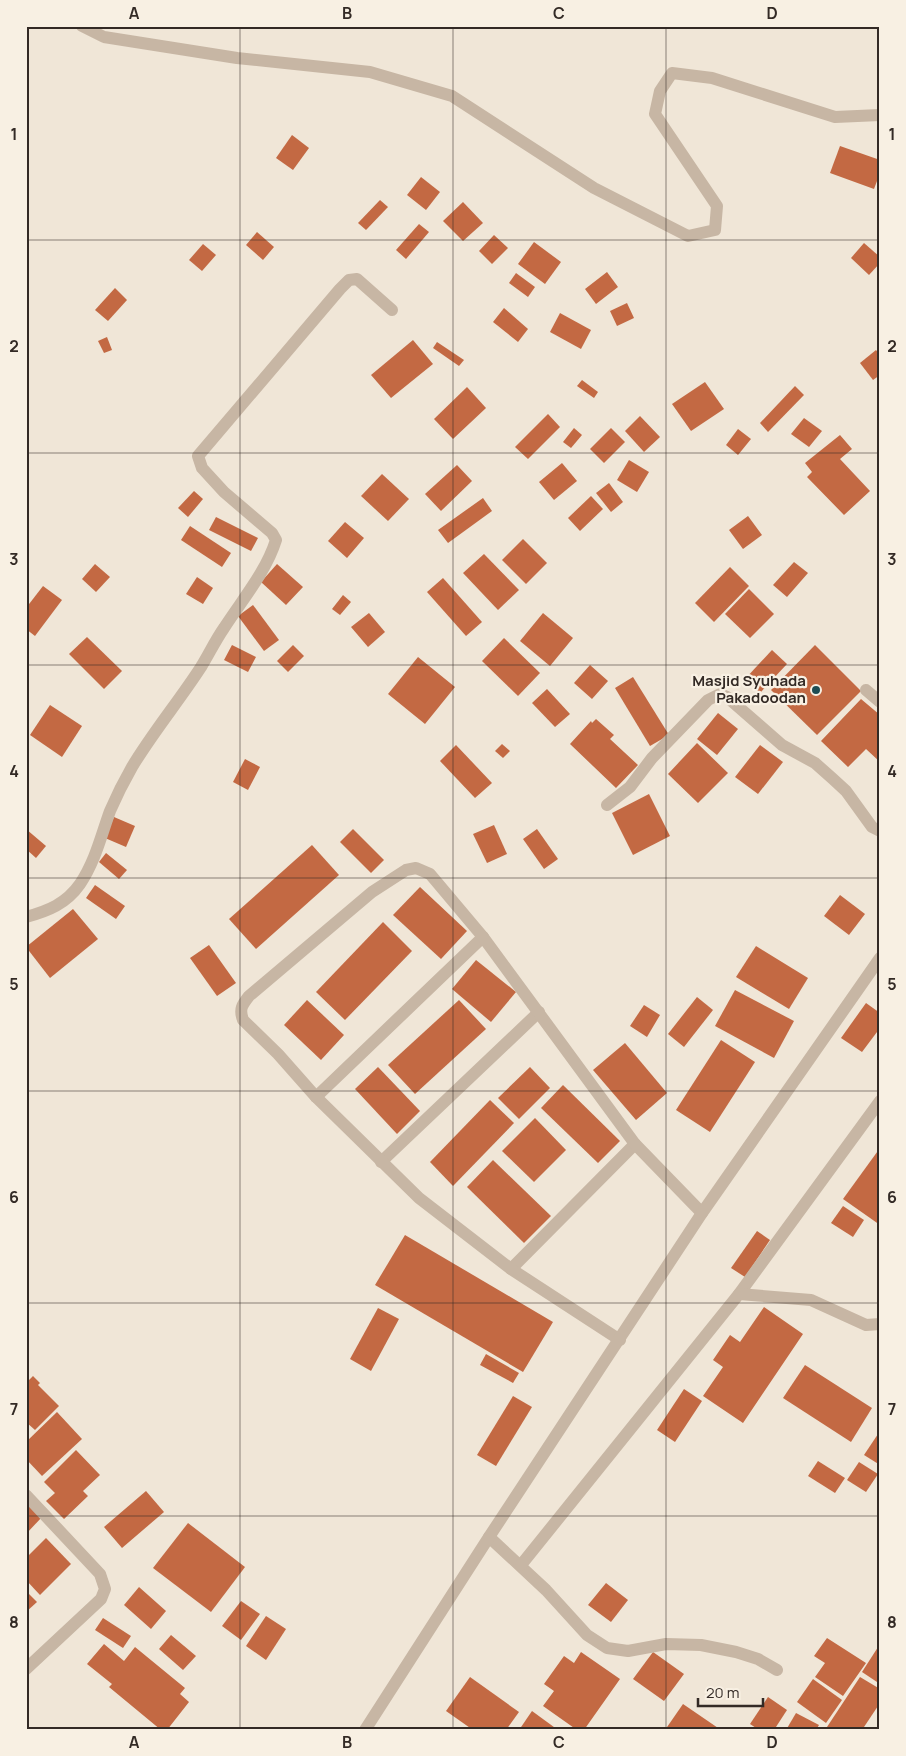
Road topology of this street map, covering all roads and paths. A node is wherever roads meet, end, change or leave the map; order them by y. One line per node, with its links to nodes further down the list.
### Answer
1 (82, 26): 2 (street)
2 (880, 115)
3 (392, 310): 8 (street)
4 (866, 690): 5 (street)
5 (880, 702)
6 (607, 805): 7 (street)
7 (880, 831)
8 (26, 917)
9 (483, 937): 11 (street); 12 (street); 12 (street)
10 (880, 958): 16 (street)
11 (539, 1012): 14 (street); 15 (street)
12 (316, 1097): 15 (street)
13 (880, 1101): 18 (street)
14 (635, 1144): 16 (street); 17 (street)
15 (381, 1162): 17 (street)
16 (702, 1213): 20 (street)
17 (511, 1269): 20 (street)
18 (739, 1294): 19 (street); 23 (street)
19 (880, 1324)
20 (620, 1340): 22 (street)
21 (26, 1495): 24 (street)
22 (489, 1537): 23 (street); 26 (street)
23 (521, 1565): 25 (street)
24 (26, 1669)
25 (777, 1670)
26 (366, 1730)

